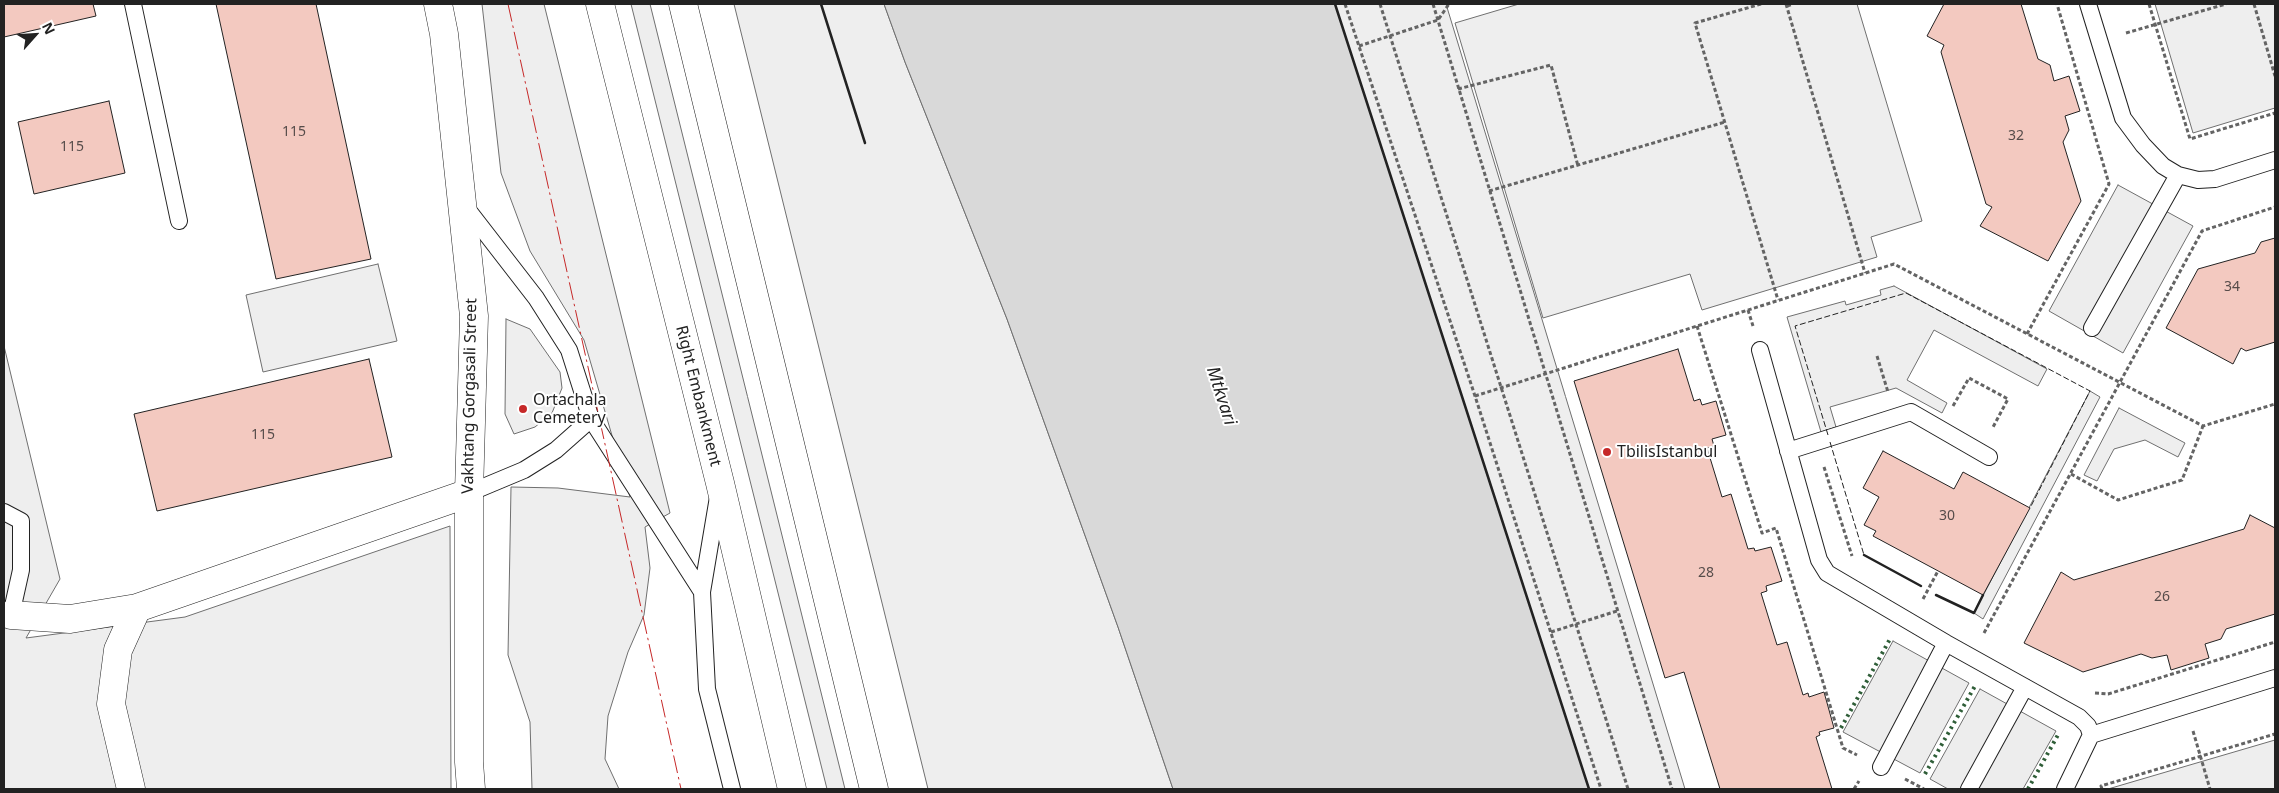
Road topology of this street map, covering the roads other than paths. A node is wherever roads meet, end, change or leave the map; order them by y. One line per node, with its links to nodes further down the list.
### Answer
1 (133, 4): 9 (lane)
2 (438, 4): 8 (main road, Vakhtang Gorgasali Street)
3 (600, 4): 15 (main road, Right Embankment)
4 (683, 4): 30 (main road)
5 (2088, 4): 7 (lane)
6 (2275, 160): 7 (lane)
7 (2178, 175): 10 (lane)
8 (462, 202): 12 (lane); 16 (main road, Vakhtang Gorgasali Street)
9 (178, 221)
10 (2092, 328)
11 (1760, 350): 13 (lane)
12 (591, 419): 16 (lane); 18 (lane)
13 (1788, 451): 14 (lane); 21 (lane)
14 (1984, 454)
15 (720, 483): 18 (lane); 29 (main road, Right Embankment)
16 (469, 493): 19 (main road); 27 (main road, Vakhtang Gorgasali Street)
17 (4, 512): 20 (lane)
18 (702, 592): 28 (lane)
19 (137, 608): 20 (main road); 26 (main road)
20 (11, 615)
21 (1946, 643): 23 (lane); 25 (lane)
22 (2275, 678): 24 (lane)
23 (2025, 687): 24 (lane); 31 (lane)
24 (2092, 735): 32 (lane)
25 (1881, 768)
26 (131, 789)
27 (471, 789)
28 (732, 789)
29 (792, 789)
30 (874, 789)
31 (1969, 789)
32 (2065, 789)

